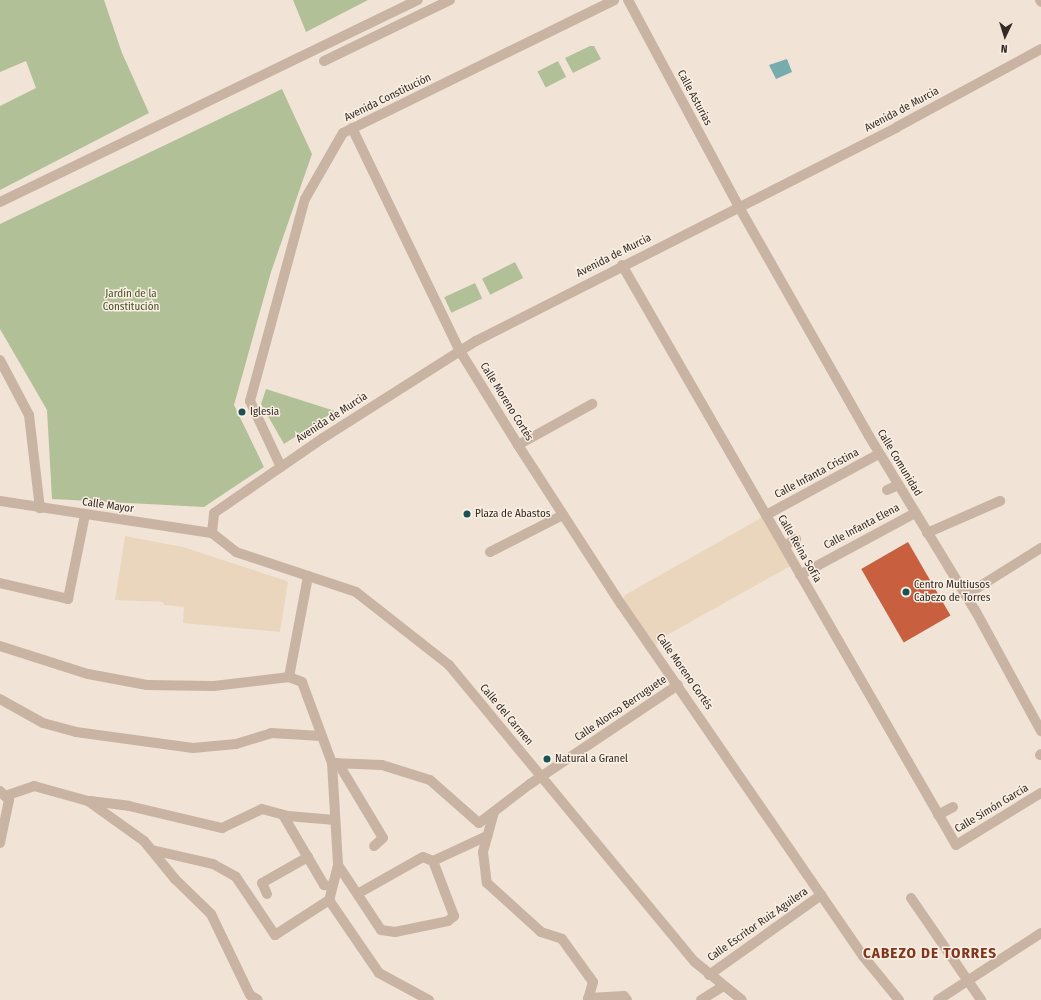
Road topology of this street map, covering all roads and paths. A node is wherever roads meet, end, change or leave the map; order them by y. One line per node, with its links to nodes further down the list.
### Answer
1 (418, 0): 8 (street)
2 (450, 0): 6 (street)
3 (614, 0): 7 (street, Avenida Constitución)
4 (628, 0): 9 (street, Calle Asturias)
5 (1041, 49): 9 (street, Avenida de Murcia)
6 (324, 61)
7 (352, 128): 11 (street, Calle Moreno Cortés); 16 (street, Avenida Constitución)
8 (0, 202)
9 (738, 207): 10 (street, Avenida de Murcia); 15 (street, Calle Comunidad)
10 (622, 265): 11 (street, Avenida de Murcia); 25 (street, Calle Reina Sofía)
11 (460, 351): 14 (street, Calle Moreno Cortés); 16 (street, Avenida de Murcia)
12 (0, 360): 21 (street)
13 (592, 404): 14 (street)
14 (518, 445): 24 (street, Calle Moreno Cortés)
15 (879, 454): 17 (street, Calle Comunidad); 25 (street, Calle Infanta Cristina)
16 (281, 467): 26 (street, Avenida de Murcia)
17 (898, 484): 18 (street); 22 (street, Calle Comunidad)
18 (887, 490)
19 (0, 501): 21 (street, Calle Mayor)
20 (1000, 501): 27 (street)
21 (40, 508): 23 (street, Calle Mayor)
22 (915, 513): 27 (street, Calle Comunidad); 32 (street, Calle Infanta Elena)
23 (85, 515): 26 (street, Calle Mayor); 34 (street)
24 (563, 515): 31 (street); 38 (street, Calle Moreno Cortés)
25 (766, 515): 29 (street, Calle Reina Sofía)
26 (212, 533): 33 (street, Calle del Carmen)
27 (927, 533): 35 (street, Calle Comunidad)
28 (796, 540): 29 (street)
29 (784, 546): 32 (street, Calle Reina Sofía)
30 (1041, 548): 35 (street)
31 (490, 552)
32 (800, 575): 50 (street, Calle Reina Sofía)
33 (308, 576): 37 (street); 43 (street, Calle del Carmen)
34 (0, 583)
35 (966, 595): 40 (street, Calle Comunidad)
36 (0, 646): 37 (street)
37 (289, 677): 41 (street)
38 (678, 685): 43 (street, Calle Alonso Berruguete); 63 (street, Calle Moreno Cortés)
39 (0, 699): 41 (street)
40 (1041, 731)
41 (321, 736): 42 (street)
42 (335, 763): 48 (street, Calle Alonso Berruguete); 51 (street); 55 (street)
43 (541, 777): 48 (street, Calle Alonso Berruguete); 67 (street, Calle del Carmen)
44 (1041, 793): 54 (street, Calle Simón García)
45 (3, 794): 46 (street); 53 (street)
46 (88, 801): 49 (street); 56 (street)
47 (953, 807): 50 (street)
48 (494, 812): 52 (street)
49 (283, 814): 51 (street); 57 (street)
50 (938, 815): 54 (street, Calle Reina Sofía)
51 (335, 820): 59 (street)
52 (487, 836): 58 (street); 71 (street)
53 (0, 843)
54 (956, 845)
55 (374, 846)
56 (152, 850): 65 (street); 72 (street)
57 (308, 857): 60 (street); 61 (street)
58 (433, 861): 62 (street); 62 (street)
59 (338, 865): 60 (street); 62 (street)
60 (330, 886): 65 (street)
61 (267, 894)
62 (359, 894)
63 (821, 895): 67 (street, Calle Escritor Ruiz Aguilera); 76 (street, Calle Moreno Cortés)
64 (911, 898): 68 (street)
65 (329, 900): 73 (street)
66 (1041, 933): 68 (street)
67 (709, 974): 69 (street, Calle del Carmen)
68 (968, 980): 77 (street); 78 (street)
69 (723, 986): 70 (street, Calle del Carmen); 75 (street)
70 (737, 998)
71 (588, 999): 74 (street)
72 (258, 1000)
73 (429, 1000)
74 (627, 1000)
75 (701, 1000)
76 (899, 1000)
77 (938, 1000)
78 (981, 1000)

